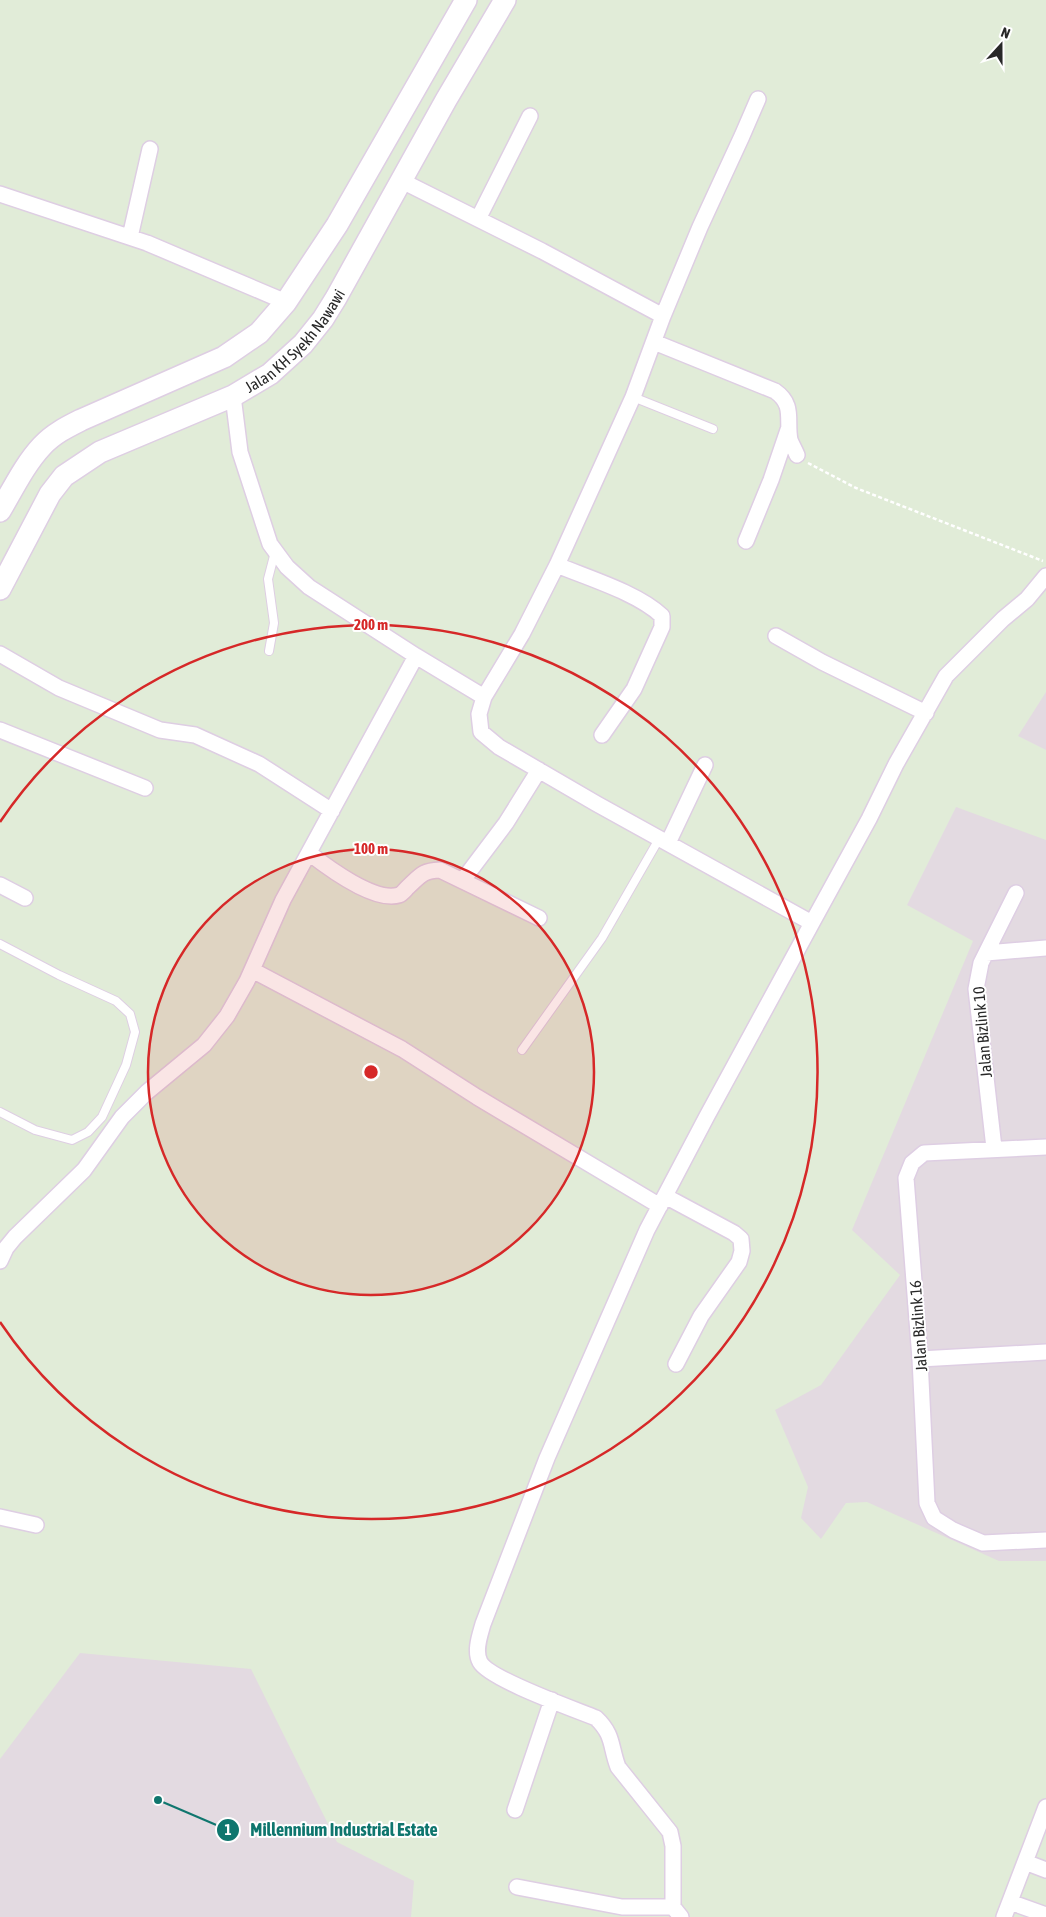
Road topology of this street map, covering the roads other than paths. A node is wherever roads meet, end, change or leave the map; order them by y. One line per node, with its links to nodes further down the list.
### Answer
1 (505, 0): 5 (main road, Jalan KH Syekh Nawawi)
2 (462, 3): 3 (main road, Jalan KH Syekh Nawawi)
3 (418, 84): 5 (main road); 12 (main road, Jalan KH Syekh Nawawi)
4 (758, 98): 13 (street)
5 (446, 100): 8 (main road, Jalan KH Syekh Nawawi)
6 (530, 116): 10 (street)
7 (150, 148): 11 (street)
8 (402, 181): 10 (street); 15 (main road, Jalan KH Syekh Nawawi)
9 (0, 194): 11 (street)
10 (478, 219): 13 (street)
11 (130, 237): 12 (street)
12 (286, 302): 20 (main road, Jalan KH Syekh Nawawi)
13 (663, 316): 14 (street)
14 (654, 342): 16 (street); 17 (street)
15 (233, 396): 22 (street); 25 (main road, Jalan KH Syekh Nawawi)
16 (633, 397): 18 (lane); 23 (street)
17 (789, 425): 19 (street); 21 (street)
18 (713, 429)
19 (797, 454)
20 (0, 511)
21 (746, 541)
22 (276, 552): 27 (lane); 29 (street)
23 (557, 565): 30 (street); 33 (street)
24 (1046, 576): 31 (street)
25 (0, 589)
26 (776, 636): 31 (street)
27 (270, 651)
28 (0, 654): 37 (street)
29 (416, 656): 30 (street); 37 (street)
30 (484, 697): 35 (street)
31 (926, 713): 45 (street)
32 (0, 730): 36 (street)
33 (602, 735)
34 (704, 766): 38 (street)
35 (539, 770): 38 (street); 40 (street)
36 (145, 788)
37 (332, 811): 39 (street)
38 (663, 841): 45 (street); 50 (lane)
39 (309, 853): 40 (street); 49 (street)
40 (463, 880): 44 (street)
41 (0, 885): 43 (street)
42 (1016, 893): 48 (street, Jalan Bizlink 10)
43 (25, 898)
44 (539, 918)
45 (812, 923): 54 (street)
46 (0, 944): 51 (lane)
47 (1046, 948): 48 (street)
48 (986, 953): 53 (street, Jalan Bizlink 10)
49 (252, 970): 54 (street); 55 (street)
50 (522, 1050)
51 (0, 1112)
52 (1046, 1147): 53 (street)
53 (994, 1148): 57 (street, Jalan Bizlink 16)
54 (663, 1201): 58 (street); 62 (street)
55 (0, 1261)
56 (1046, 1352): 57 (street)
57 (920, 1360): 61 (street, Jalan Bizlink 16)
58 (676, 1364)
59 (0, 1517): 60 (street)
60 (36, 1525)
61 (1046, 1540)
62 (552, 1700): 64 (street); 69 (street)
63 (1046, 1807): 65 (street)
64 (514, 1810)
65 (1025, 1862): 66 (street); 68 (street)
66 (1046, 1870)
67 (517, 1887): 69 (street)
68 (1010, 1902): 70 (street); 71 (street)
69 (677, 1912)
70 (1046, 1915)
71 (1004, 1917)

